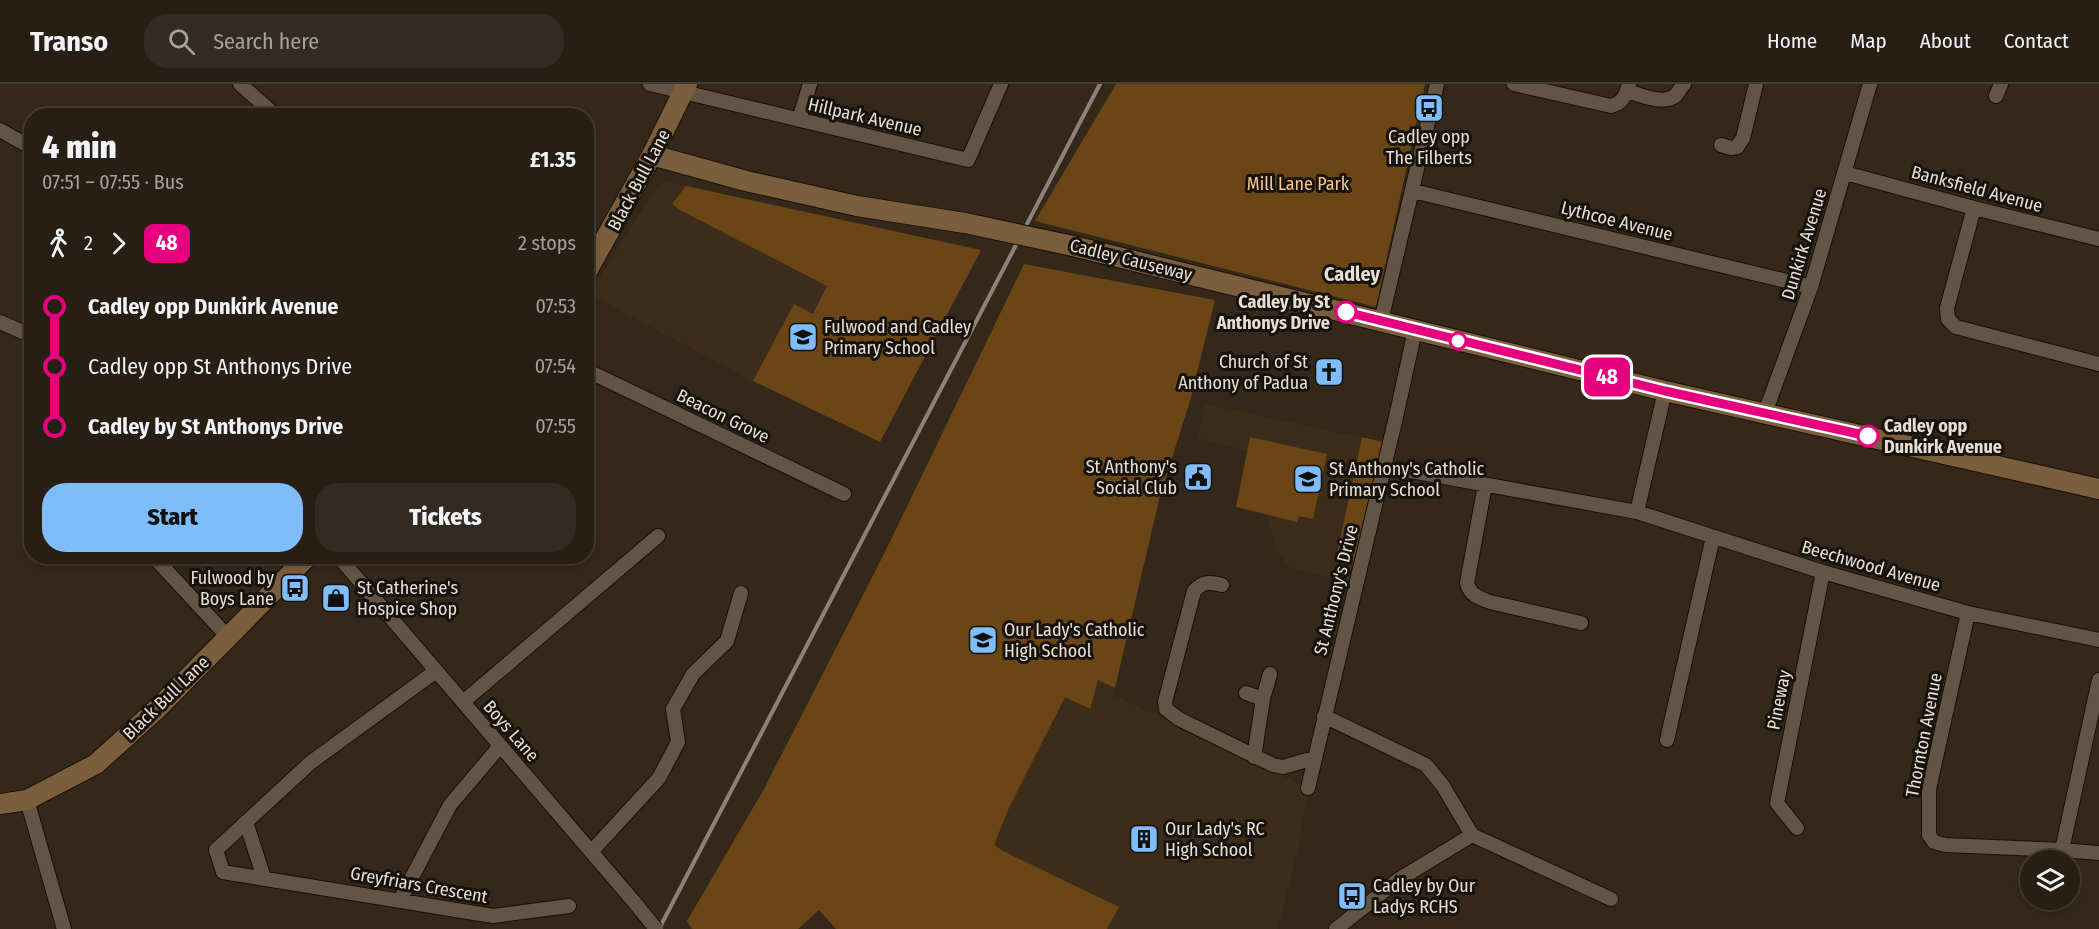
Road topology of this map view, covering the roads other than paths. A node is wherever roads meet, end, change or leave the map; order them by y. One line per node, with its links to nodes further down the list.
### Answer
1 (240, 84): 12 (street)
2 (650, 84): 10 (street, Hillpark Avenue)
3 (810, 84): 13 (street)
4 (1001, 84): 13 (street, Hillpark Avenue)
5 (1437, 84): 19 (street)
6 (1514, 84): 11 (street)
7 (1684, 84): 11 (street)
8 (1756, 84): 16 (street)
9 (1870, 84): 18 (street, Dunkirk Avenue)
10 (686, 88): 13 (street, Hillpark Avenue); 17 (street, Black Bull Lane)
11 (1628, 88)
12 (267, 108)
13 (799, 120)
14 (0, 130): 15 (street)
15 (24, 144)
16 (1720, 145)
17 (652, 155): 22 (street, Black Bull Lane); 24 (street, Cadley Causeway, bridge)
18 (1845, 173): 20 (street, Banksfield Avenue); 23 (street, Dunkirk Avenue)
19 (1413, 191): 23 (street, Lythcoe Avenue); 24 (street)
20 (1974, 208): 21 (street, Banksfield Avenue); 28 (street)
21 (2099, 239)
22 (594, 259)
23 (1811, 287): 31 (street, Dunkirk Avenue)
24 (1381, 321): 26 (street, Cadley Causeway)
25 (0, 322): 27 (street)
26 (1415, 330): 30 (street, Cadley Causeway); 55 (street, St Anthony's Drive)
27 (24, 332)
28 (2099, 364)
29 (594, 374): 35 (street, Beacon Grove)
30 (1665, 391): 31 (street, Cadley Causeway); 36 (street)
31 (1765, 413): 34 (street, Cadley Causeway)
32 (1400, 469): 33 (street, Beechwood Avenue)
33 (1485, 485): 36 (street, Beechwood Avenue); 46 (street)
34 (2099, 489)
35 (844, 494)
36 (1637, 512): 38 (street, Beechwood Avenue)
37 (658, 536): 54 (street)
38 (1713, 537): 42 (street, Beechwood Avenue); 56 (street)
39 (160, 564): 47 (street)
40 (300, 564): 47 (street, Black Bull Lane)
41 (345, 564): 49 (street, Boys Lane)
42 (1823, 572): 45 (street, Beechwood Avenue); 64 (street, Pineway)
43 (1222, 585): 58 (street)
44 (741, 593): 68 (street)
45 (1968, 613): 48 (street, Beechwood Avenue); 66 (street, Thornton Avenue)
46 (1581, 623)
47 (229, 638): 61 (street, Black Bull Lane)
48 (2099, 640)
49 (436, 671): 54 (street, Boys Lane); 63 (street, Greyfriars Crescent)
50 (1270, 674): 53 (street)
51 (2099, 680): 66 (street)
52 (1246, 693): 53 (street)
53 (1263, 699): 58 (street)
54 (463, 702): 57 (street, Boys Lane)
55 (1324, 716): 59 (street, St Anthony's Drive); 65 (street)
56 (1667, 740)
57 (500, 746): 68 (street, Boys Lane); 71 (street)
58 (1254, 757): 59 (street)
59 (1314, 758): 60 (street, St Anthony's Drive)
60 (1308, 788)
61 (27, 800): 62 (street, Black Bull Lane); 74 (street)
62 (0, 804)
63 (246, 822): 70 (street); 70 (street, Greyfriars Crescent)
64 (1797, 828)
65 (1472, 835): 72 (street); 76 (street)
66 (2062, 850)
67 (2080, 851): 69 (street, Thornton Avenue)
68 (591, 852): 75 (street, Boys Lane, bridge)
69 (2099, 853)
70 (264, 878): 71 (street, Greyfriars Crescent)
71 (400, 900): 73 (street, Greyfriars Crescent)
72 (1610, 900)
73 (569, 906)
74 (64, 929)
75 (656, 929)
76 (1336, 929)

